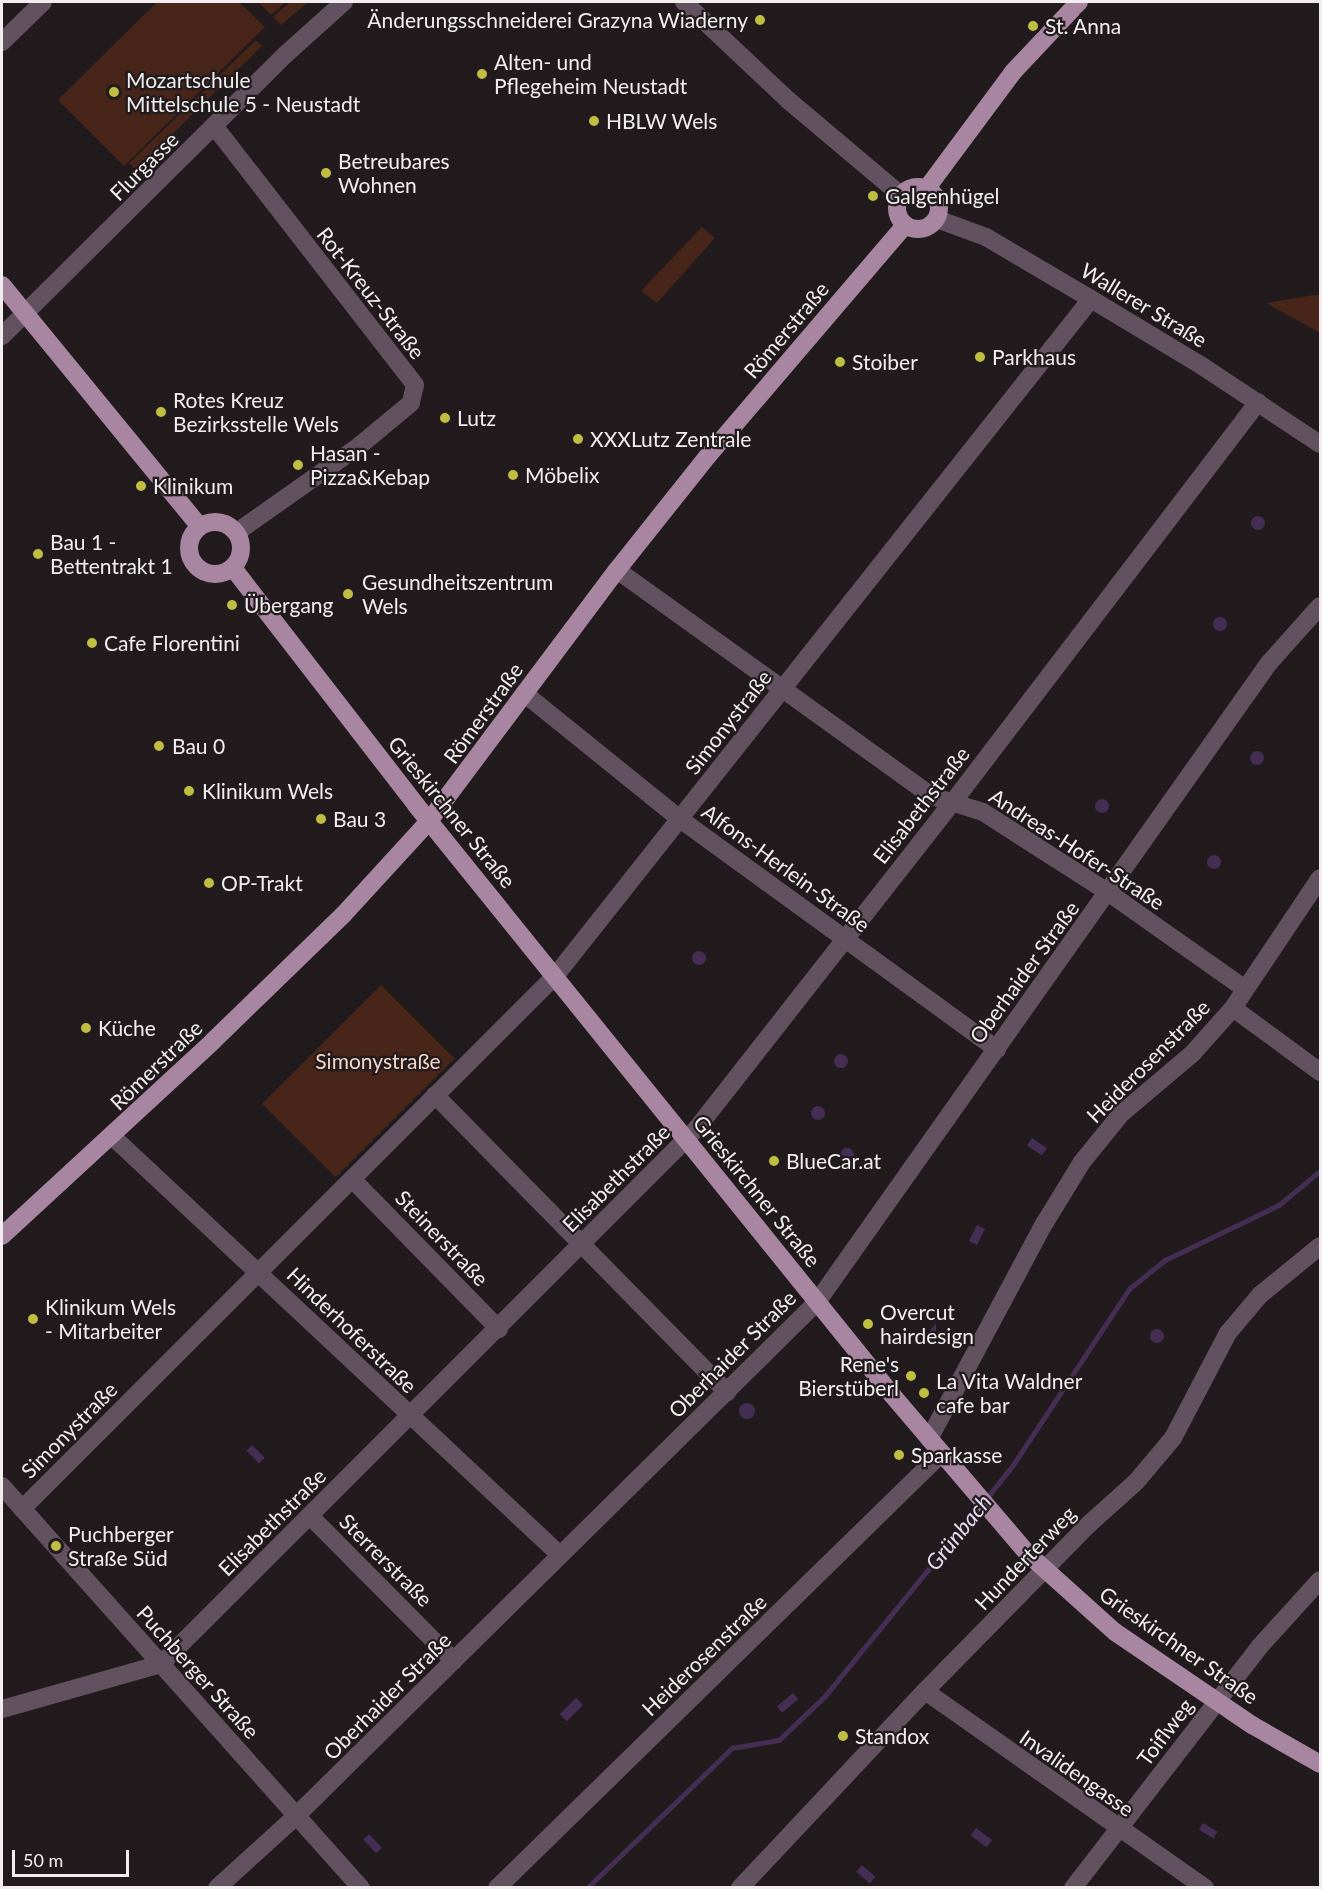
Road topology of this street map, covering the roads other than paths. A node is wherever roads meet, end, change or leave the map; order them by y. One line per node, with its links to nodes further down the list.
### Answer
1 (43, 2): 5 (street)
2 (344, 2): 6 (street, Flurgasse)
3 (684, 2): 8 (street)
4 (1079, 2): 7 (main road)
5 (2, 42)
6 (215, 127): 13 (street, Flurgasse); 18 (street, Rot-Kreuz-Straße)
7 (927, 188): 8 (main road); 9 (main road)
8 (902, 195): 10 (main road)
9 (937, 219): 10 (main road); 12 (street, Wallerer Straße)
10 (905, 225): 20 (main road, Römerstraße)
11 (2, 285): 13 (main road)
12 (1091, 299): 15 (street, Wallerer Straße); 22 (street, Simonystraße)
13 (26, 314): 14 (street, Flurgasse); 17 (main road)
14 (2, 336)
15 (1258, 402): 16 (street, Wallerer Straße); 24 (street, Elisabethstraße)
16 (1320, 444)
17 (199, 526): 18 (main road); 19 (main road)
18 (237, 532): 19 (main road)
19 (232, 568): 26 (main road, Grieskirchner Straße)
20 (617, 570): 22 (street, Andreas-Hofer-Straße); 23 (main road, Römerstraße)
21 (1320, 606): 28 (street, Oberhaider Straße)
22 (783, 688): 24 (street, Andreas-Hofer-Straße); 25 (street, Simonystraße)
23 (525, 694): 25 (street, Alfons-Herlein-Straße); 26 (main road, Römerstraße)
24 (953, 802): 28 (street, Andreas-Hofer-Straße); 29 (street, Elisabethstraße)
25 (680, 819): 29 (street, Alfons-Herlein-Straße); 30 (street, Simonystraße)
26 (429, 821): 30 (main road, Grieskirchner Straße); 36 (main road, Römerstraße)
27 (1320, 878): 31 (street, Heiderosenstraße)
28 (1109, 893): 31 (street, Andreas-Hofer-Straße); 33 (street, Oberhaider Straße)
29 (844, 938): 33 (street, Alfons-Herlein-Straße); 37 (street, Elisabethstraße)
30 (556, 975): 35 (street, Simonystraße); 37 (main road, Grieskirchner Straße)
31 (1245, 989): 32 (street, Heiderosenstraße)
32 (1233, 1008): 34 (street); 47 (street, Heiderosenstraße)
33 (997, 1049): 43 (street, Oberhaider Straße)
34 (1320, 1072)
35 (435, 1095): 38 (street, Simonystraße); 40 (street)
36 (113, 1137): 39 (main road, Römerstraße); 42 (street, Hinderhoferstraße)
37 (686, 1139): 40 (street, Elisabethstraße); 43 (main road, Grieskirchner Straße)
38 (352, 1179): 42 (street, Simonystraße); 44 (street, Steinerstraße)
39 (2, 1236)
40 (583, 1244): 44 (street, Elisabethstraße); 45 (street)
41 (1320, 1246): 53 (street, Hunderterweg)
42 (258, 1272): 46 (street, Hinderhoferstraße); 50 (street, Simonystraße)
43 (817, 1302): 45 (street, Oberhaider Straße); 47 (main road, Grieskirchner Straße)
44 (499, 1329): 46 (street, Elisabethstraße)
45 (727, 1392): 52 (street, Oberhaider Straße)
46 (409, 1416): 51 (street, Elisabethstraße); 52 (street, Hinderhoferstraße)
47 (929, 1439): 48 (main road, Grieskirchner Straße)
48 (941, 1454): 53 (main road, Grieskirchner Straße); 65 (street, Heiderosenstraße)
49 (2, 1486): 50 (street, Puchberger Straße)
50 (22, 1509): 56 (street, Puchberger Straße)
51 (310, 1516): 55 (street, Sterrerstraße); 56 (street, Elisabethstraße)
52 (560, 1555): 55 (street, Oberhaider Straße)
53 (1044, 1570): 57 (street, Hunderterweg); 58 (main road, Grieskirchner Straße)
54 (1320, 1580): 58 (street, Toiflweg)
55 (454, 1661): 61 (street, Oberhaider Straße)
56 (161, 1664): 59 (street, Elisabethstraße); 61 (street, Puchberger Straße)
57 (925, 1691): 62 (street, Invalidengasse); 66 (street, Hunderterweg)
58 (1217, 1701): 60 (main road, Grieskirchner Straße); 62 (street, Toiflweg)
59 (2, 1709)
60 (1320, 1764)
61 (296, 1816): 63 (street, Oberhaider Straße); 64 (street, Puchberger Straße)
62 (1119, 1830): 67 (street, Toiflweg); 68 (street, Invalidengasse)
63 (218, 1887)
64 (361, 1887)
65 (497, 1887)
66 (740, 1887)
67 (1074, 1887)
68 (1205, 1887)

